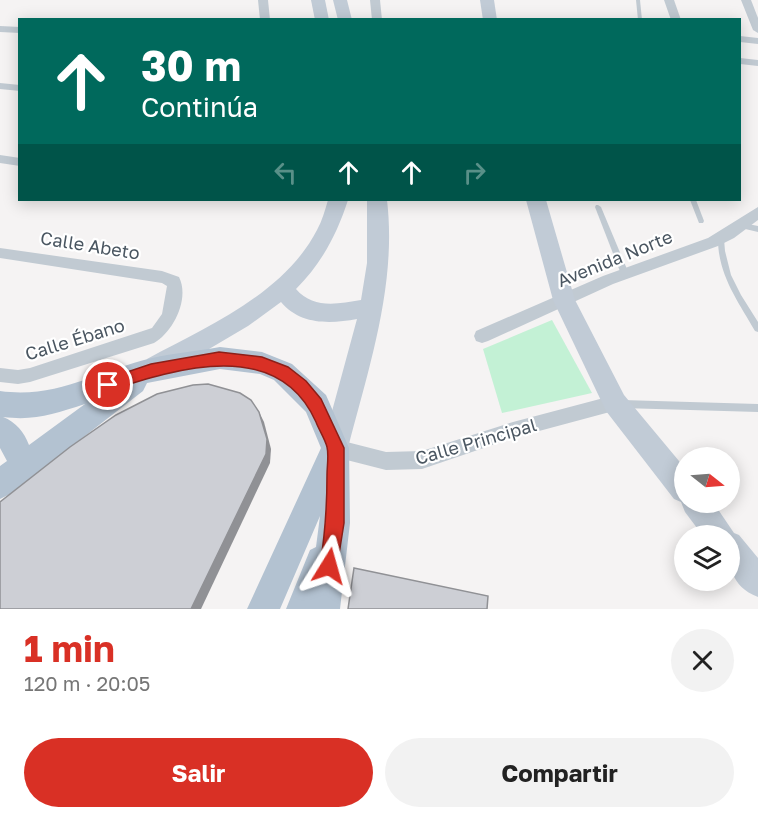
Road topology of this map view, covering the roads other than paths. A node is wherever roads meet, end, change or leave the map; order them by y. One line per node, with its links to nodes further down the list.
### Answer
1 (264, 0): 10 (street)
2 (318, 0): 11 (main road)
3 (340, 0): 12 (main road)
4 (375, 0): 13 (street)
5 (487, 0): 14 (main road)
6 (638, 0): 15 (lane)
7 (669, 0): 16 (street)
8 (745, 0): 9 (street); 19 (street)
9 (758, 3)
10 (265, 18)
11 (322, 18)
12 (344, 18)
13 (378, 18)
14 (490, 18)
15 (640, 18)
16 (674, 18)
17 (0, 29): 18 (street)
18 (18, 30)
19 (758, 30)
20 (741, 39): 21 (street)
21 (758, 41)
22 (741, 61): 23 (street)
23 (758, 63)
24 (0, 86): 25 (street)
25 (18, 88)
26 (0, 159): 27 (street)
27 (18, 162)
28 (338, 201): 39 (main road)
29 (376, 201): 41 (main road)
30 (537, 201): 40 (main road)
31 (693, 201): 34 (lane)
32 (598, 207): 38 (lane)
33 (758, 212): 35 (street, Avenida Norte)
34 (701, 221)
35 (751, 228): 36 (street, Avenida Norte)
36 (721, 239): 38 (street, Avenida Norte); 42 (lane)
37 (0, 253): 43 (street, Calle Abeto)
38 (625, 274): 40 (street, Avenida Norte)
39 (282, 287): 41 (main road); 45 (main road)
40 (564, 300): 44 (street, Avenida Norte); 47 (main road)
41 (372, 307): 51 (main road)
42 (758, 329)
43 (160, 331): 46 (street, Calle Ébano)
44 (482, 336)
45 (151, 370): 48 (main road); 51 (main road); 52 (main road)
46 (0, 375)
47 (615, 403): 49 (lane); 51 (street, Calle Principal); 53 (main road)
48 (0, 404)
49 (758, 408)
50 (0, 429): 52 (main road)
51 (336, 448): 56 (main road); 60 (main road)
52 (23, 467): 54 (main road)
53 (674, 477)
54 (0, 484)
55 (703, 513): 57 (main road)
56 (335, 523): 61 (main road); 62 (main road)
57 (712, 525)
58 (740, 559): 59 (main road)
59 (758, 582)
60 (263, 609)
61 (302, 609)
62 (324, 609)

